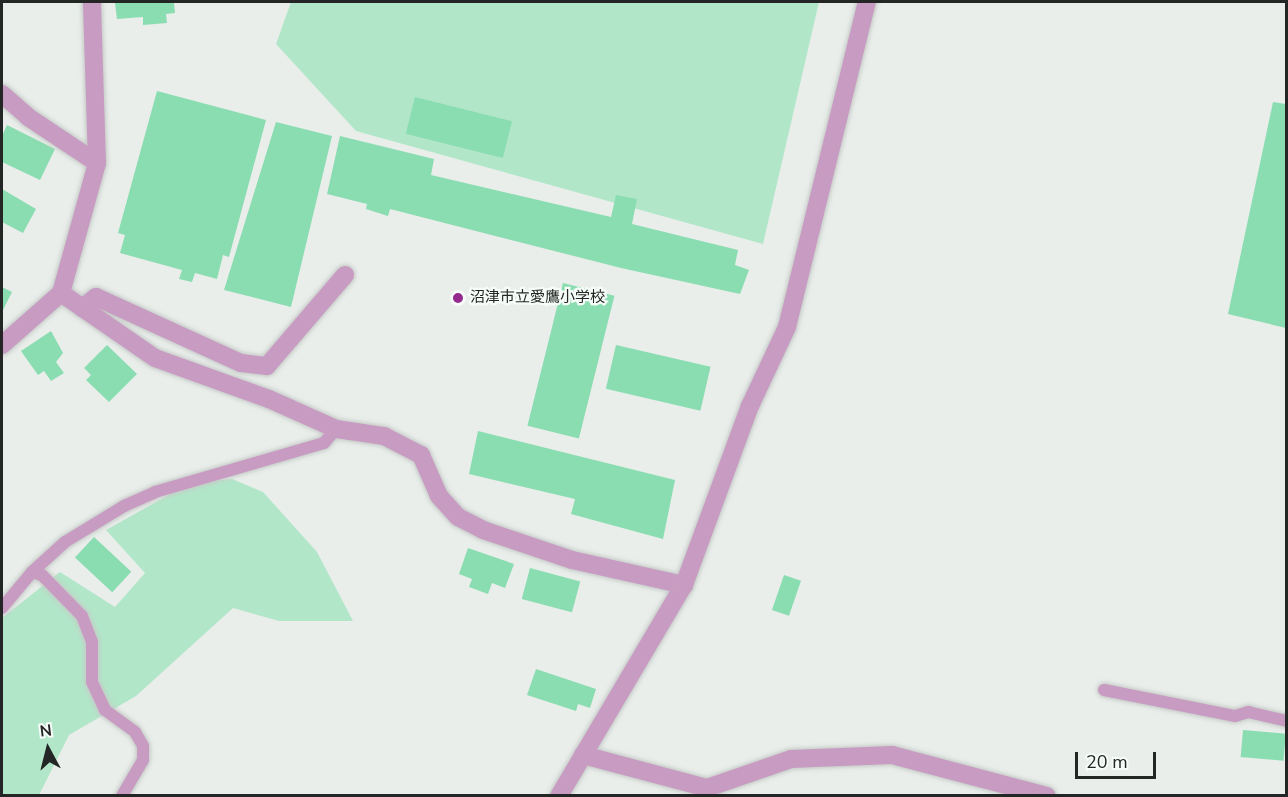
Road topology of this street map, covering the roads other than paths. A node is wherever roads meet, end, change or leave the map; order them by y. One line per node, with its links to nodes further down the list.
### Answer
1 (92, 2): 4 (street)
2 (867, 2): 11 (street)
3 (2, 94): 4 (street)
4 (97, 163): 6 (street)
5 (345, 275): 7 (street)
6 (61, 292): 7 (street); 8 (street)
7 (82, 308): 9 (street)
8 (2, 345)
9 (336, 429): 10 (lane); 11 (street)
10 (32, 572): 12 (lane); 17 (lane)
11 (684, 585): 15 (street)
12 (2, 608)
13 (1104, 690): 14 (lane)
14 (1287, 721)
15 (583, 755): 16 (street); 18 (street)
16 (708, 792): 19 (street)
17 (122, 795)
18 (559, 795)
19 (1047, 795)

